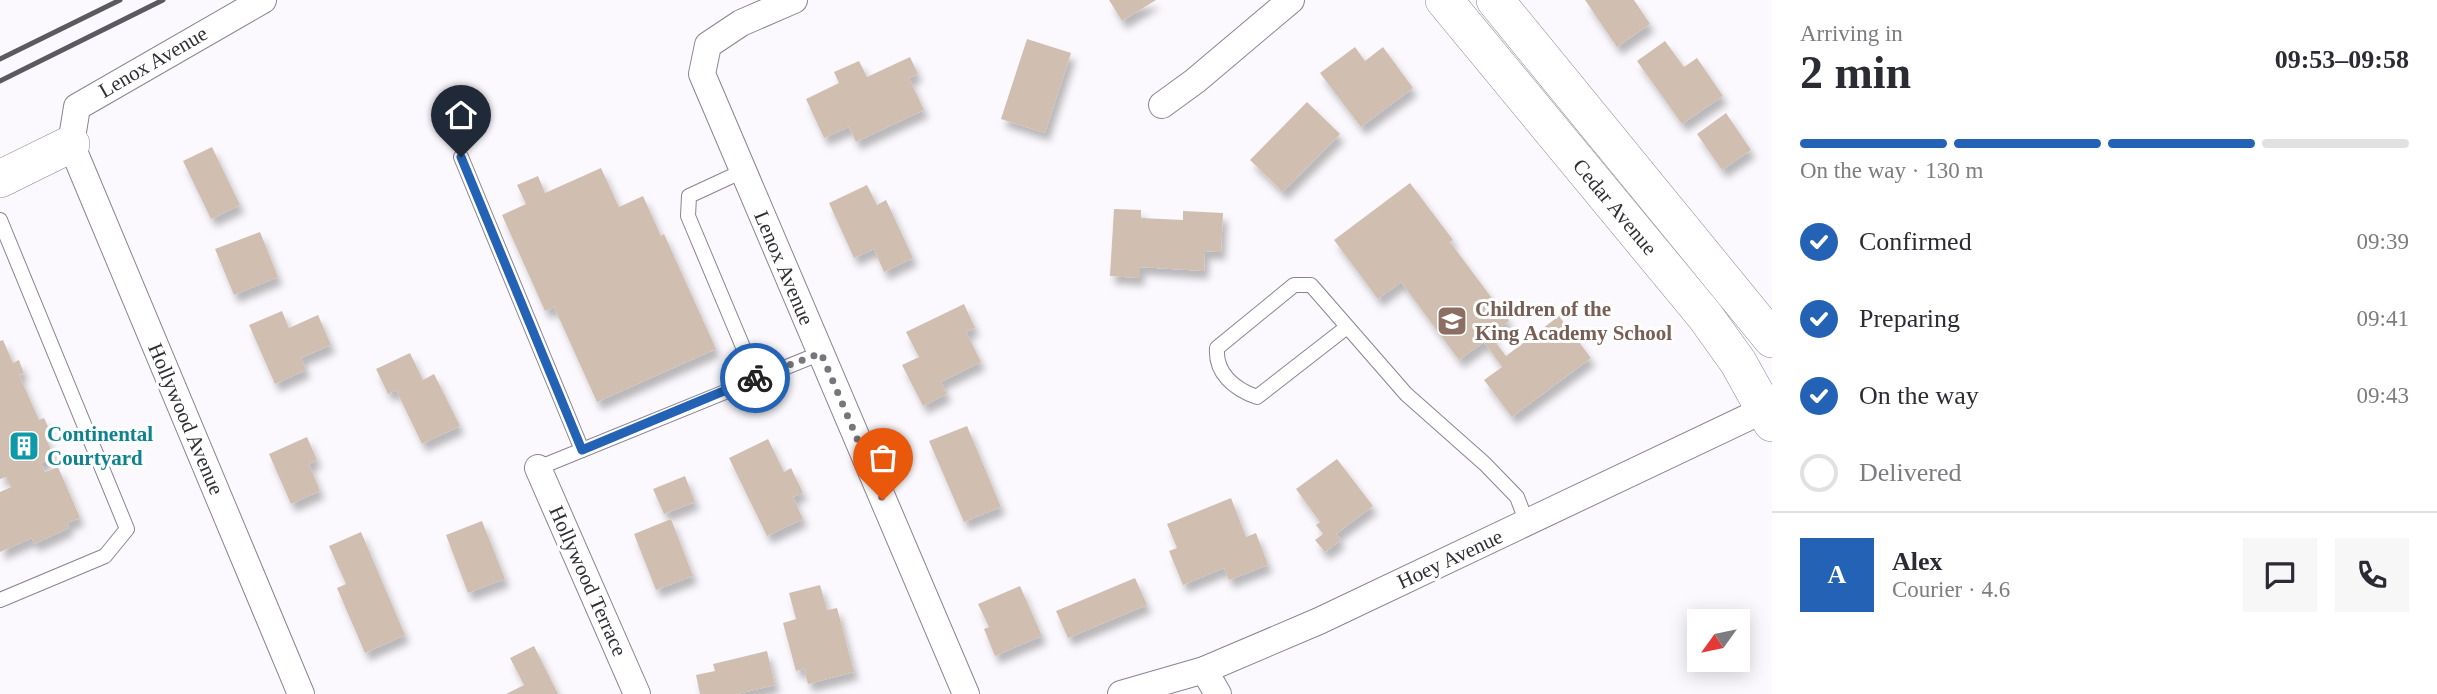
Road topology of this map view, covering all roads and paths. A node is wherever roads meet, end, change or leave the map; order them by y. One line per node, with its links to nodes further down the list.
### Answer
1 (263, 0): 7 (street, Lenox Avenue)
2 (794, 0): 9 (street, Lenox Avenue)
3 (1291, 0): 6 (street)
4 (1444, 0): 16 (main road, Cedar Avenue)
5 (1495, 0): 13 (main road, Cedar Avenue)
6 (1162, 106)
7 (71, 144): 10 (main road); 22 (street, Hollywood Avenue)
8 (461, 157): 17 (lane)
9 (743, 171): 14 (street, Lenox Avenue); 15 (lane)
10 (0, 179)
11 (0, 220): 20 (lane)
12 (1347, 327): 12 (lane); 19 (lane)
13 (1772, 339)
14 (821, 353): 15 (lane); 24 (street, Lenox Avenue)
15 (756, 378): 17 (lane)
16 (1770, 413): 19 (street, Hoey Avenue)
17 (582, 450): 18 (lane)
18 (538, 468): 23 (street, Hollywood Terrace)
19 (1527, 523): 21 (street, Hoey Avenue)
20 (0, 600)
21 (1204, 670): 25 (street, Hoey Avenue); 26 (street)
22 (301, 694)
23 (637, 694)
24 (967, 694)
25 (1121, 694)
26 (1218, 694)

